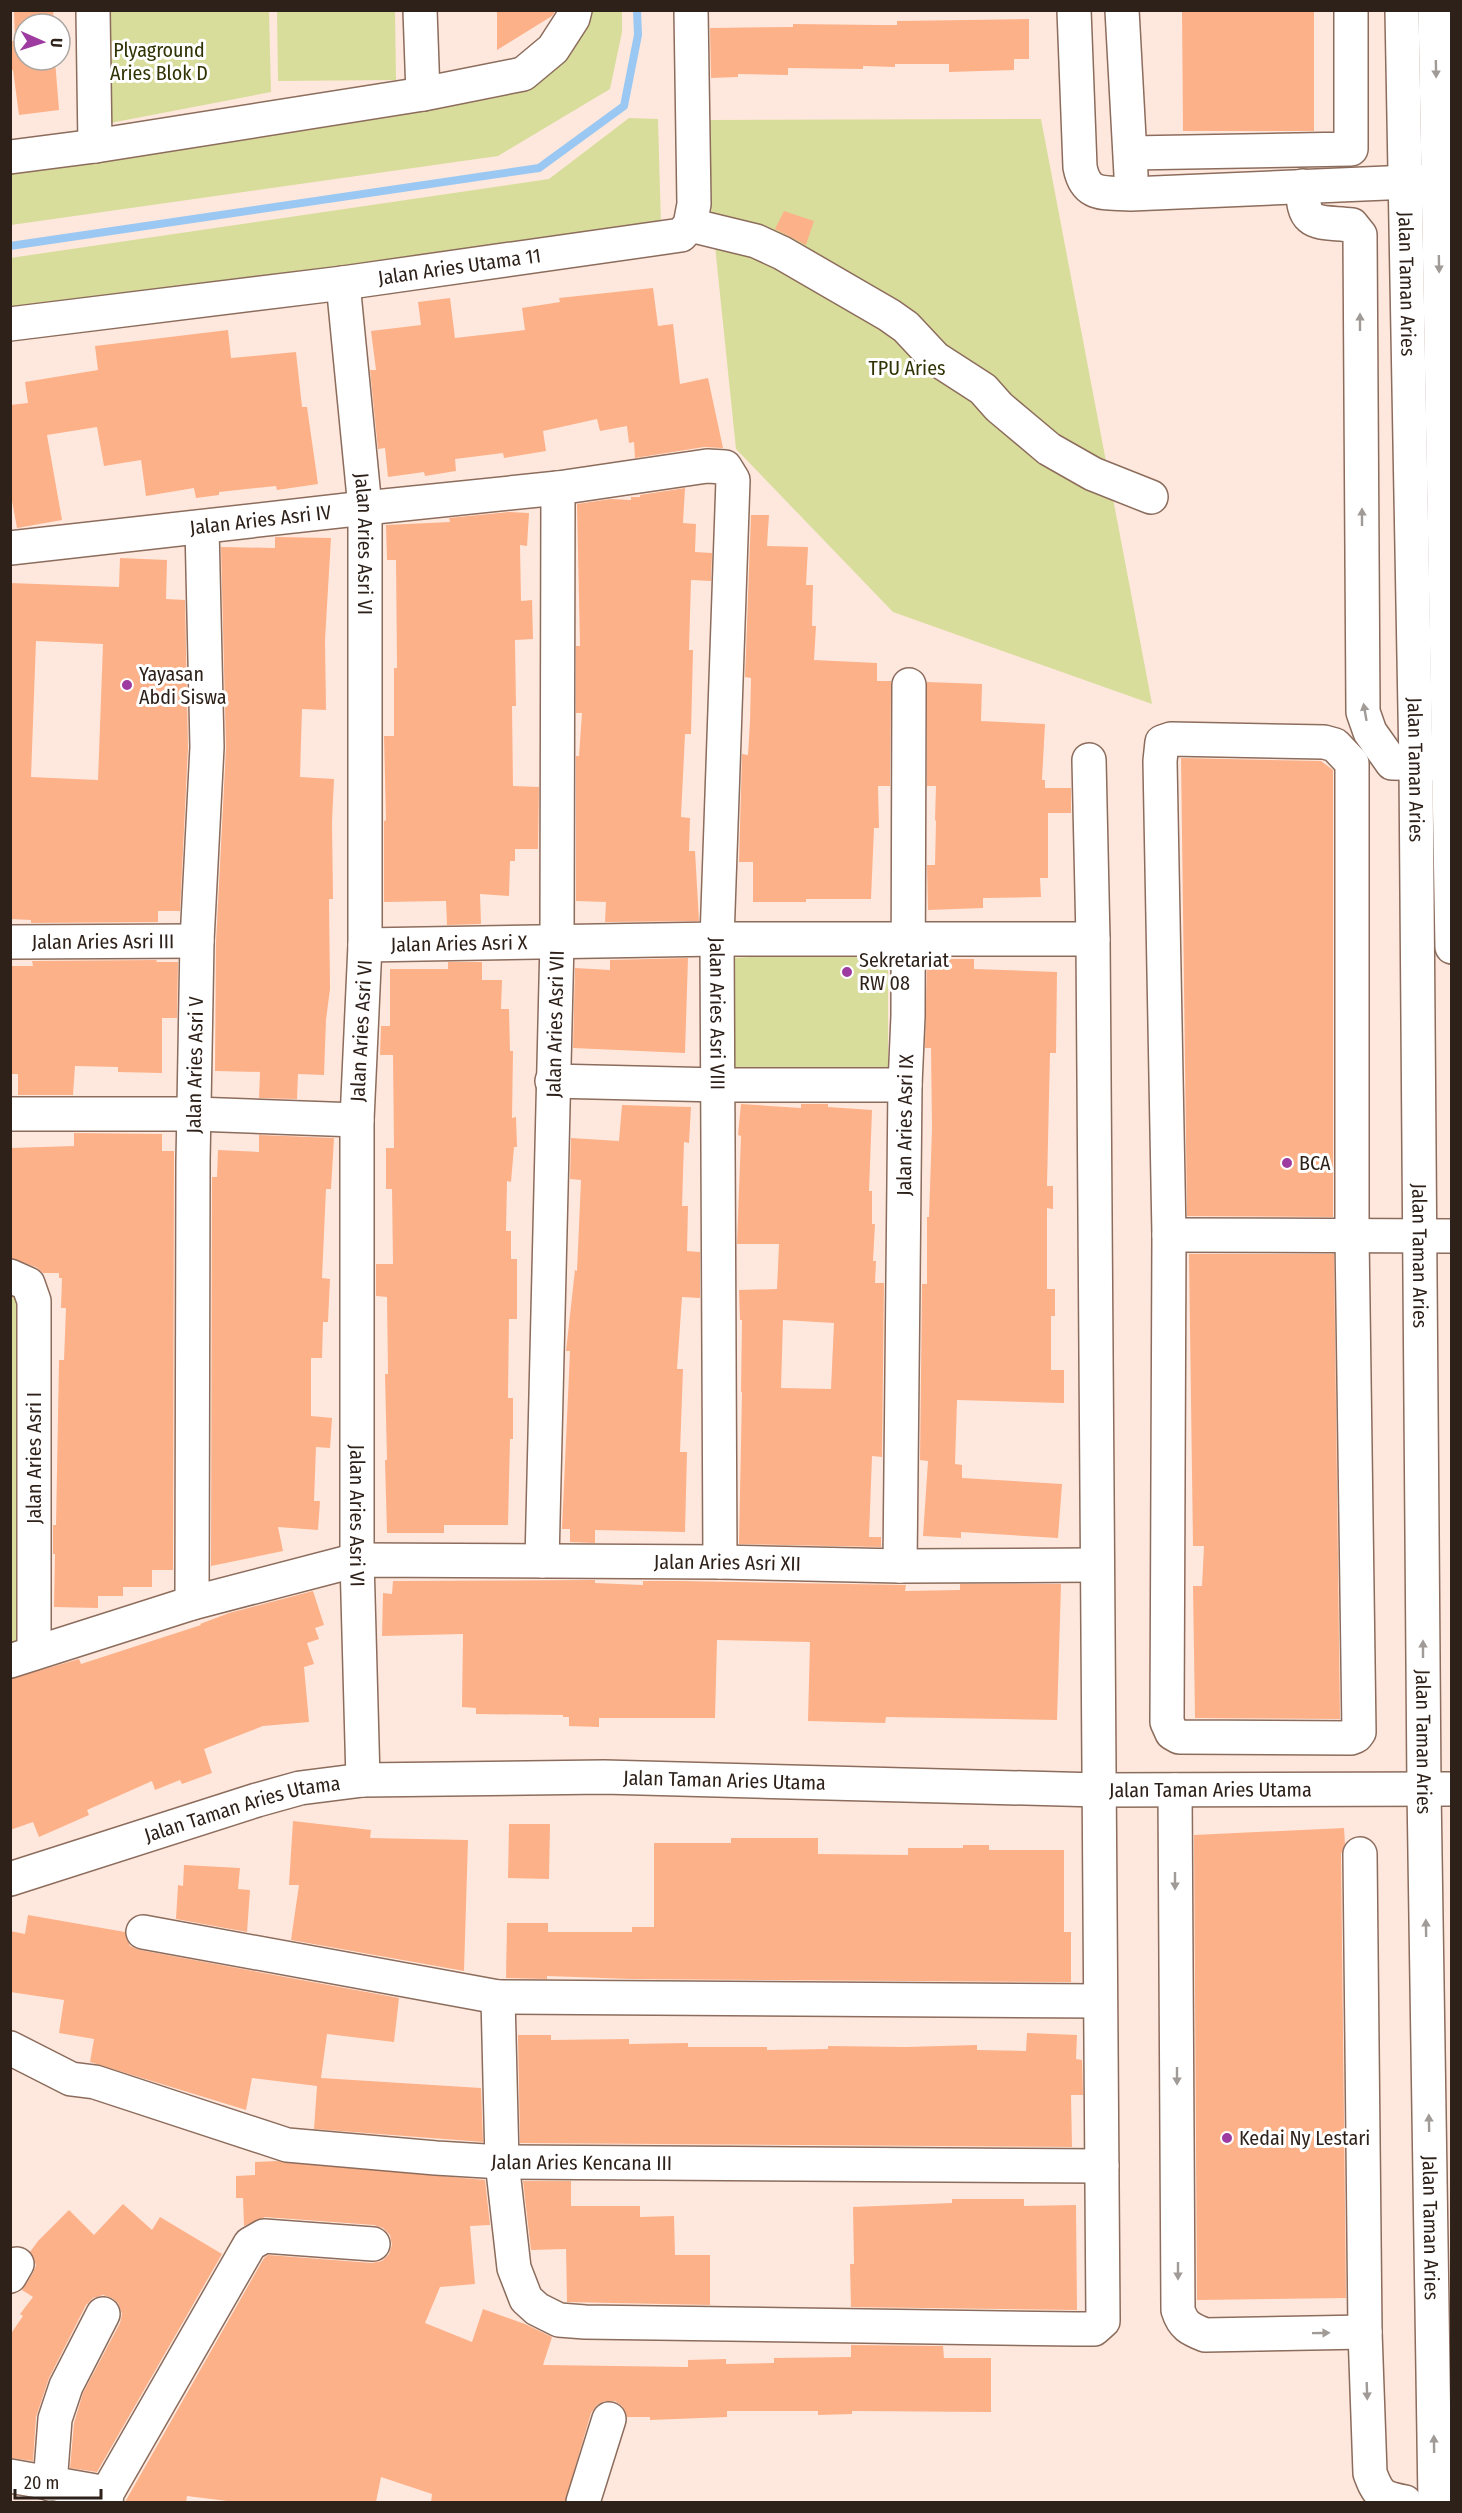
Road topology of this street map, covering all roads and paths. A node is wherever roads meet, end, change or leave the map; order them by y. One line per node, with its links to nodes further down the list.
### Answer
1 (93, 10): 11 (street)
2 (420, 10): 10 (street)
3 (575, 10): 10 (street)
4 (691, 10): 20 (street)
5 (1074, 10): 19 (street)
6 (1122, 10): 13 (street)
7 (1351, 10): 12 (street)
8 (1402, 10): 16 (street, Jalan Taman Aries)
9 (1435, 10): 15 (street, Jalan Taman Aries, one-way to 15)
10 (423, 94): 11 (street)
11 (95, 146): 14 (street)
12 (1351, 149): 13 (street); 17 (street)
13 (1131, 153): 19 (street)
14 (10, 157)
15 (1438, 181): 16 (street); 31 (street, Jalan Taman Aries, one-way to 31)
16 (1404, 182): 17 (street); 32 (street, Jalan Taman Aries)
17 (1353, 184): 18 (street)
18 (1303, 186): 19 (street); 32 (street, one-way to 18)
19 (1131, 194)
20 (690, 225): 21 (street, Jalan Aries Utama 11); 25 (street)
21 (343, 284): 22 (street, Jalan Aries Utama 11); 26 (street, Jalan Aries Asri VI)
22 (10, 324)
23 (725, 467): 24 (street, Jalan Aries Asri IV); 34 (street, Jalan Aries Asri VIII)
24 (558, 488): 26 (street, Jalan Aries Asri IV); 38 (street, Jalan Aries Asri VII)
25 (1151, 497)
26 (365, 507): 27 (street, Jalan Aries Asri IV); 39 (street, Jalan Aries Asri VI)
27 (202, 527): 28 (street, Jalan Aries Asri IV); 36 (street, Jalan Aries Asri V)
28 (10, 548)
29 (909, 685): 33 (street, Jalan Aries Asri IX)
30 (1089, 760): 35 (street)
31 (1450, 764): 32 (street); 40 (street, Jalan Taman Aries)
32 (1416, 765): 49 (street, Jalan Taman Aries)
33 (908, 938): 34 (street, Jalan Aries Asri X); 35 (street, Jalan Aries Asri X); 43 (street, Jalan Aries Asri IX)
34 (717, 939): 38 (street, Jalan Aries Asri X); 42 (street, Jalan Aries Asri VIII)
35 (1093, 939): 54 (street)
36 (197, 941): 37 (street, Jalan Aries Asri III); 45 (street, Jalan Aries Asri V)
37 (10, 942)
38 (557, 942): 39 (street, Jalan Aries Asri X); 41 (street, Jalan Aries Asri VII)
39 (365, 945): 46 (street, Jalan Aries Asri VI)
40 (1452, 947)
41 (552, 1081): 42 (street); 52 (street, Jalan Aries Asri VII)
42 (718, 1084): 43 (street); 53 (street, Jalan Aries Asri VIII)
43 (904, 1085): 55 (street, Jalan Aries Asri IX)
44 (10, 1114): 45 (street)
45 (195, 1114): 46 (street); 56 (street, Jalan Aries Asri V)
46 (357, 1120): 51 (street, Jalan Aries Asri VI)
47 (1168, 1235): 48 (street); 48 (street); 58 (street)
48 (1352, 1236): 49 (street); 58 (street)
49 (1436, 1236): 60 (street, Jalan Taman Aries, one-way to 49)
50 (10, 1276): 57 (street, Jalan Aries Asri I)
51 (357, 1560): 52 (street, Jalan Aries Asri XII); 56 (street, Jalan Aries Asri I); 59 (street, Jalan Aries Asri VI)
52 (542, 1561): 53 (street, Jalan Aries Asri XII)
53 (720, 1562): 55 (street, Jalan Aries Asri XII)
54 (1096, 1565): 55 (street, Jalan Aries Asri XII); 61 (street)
55 (900, 1566)
56 (192, 1603): 57 (street, Jalan Aries Asri I)
57 (22, 1657)
58 (1186, 1738): 62 (street)
59 (363, 1780): 61 (street, Jalan Taman Aries Utama); 64 (street, Jalan Taman Aries Utama)
60 (1438, 1789): 62 (street, Jalan Taman Aries Utama); 80 (street, Jalan Taman Aries, one-way to 60)
61 (1098, 1790): 62 (street, Jalan Taman Aries Utama); 67 (street)
62 (1178, 1790): 73 (street, one-way to 73)
63 (1360, 1854): 73 (street)
64 (10, 1879)
65 (143, 1932): 66 (street)
66 (498, 1997): 67 (street); 69 (street)
67 (1100, 2001): 70 (street)
68 (10, 2048): 69 (street, Jalan Aries Kencana III)
69 (502, 2162): 70 (street, Jalan Aries Kencana III); 70 (street)
70 (1102, 2166)
71 (373, 2244): 77 (street)
72 (103, 2314): 76 (street)
73 (1365, 2332): 79 (street, one-way to 79)
74 (609, 2419): 78 (street)
75 (10, 2476): 76 (street)
76 (50, 2484): 77 (street)
77 (106, 2498)
78 (583, 2502)
79 (1405, 2502)
80 (1435, 2502)

